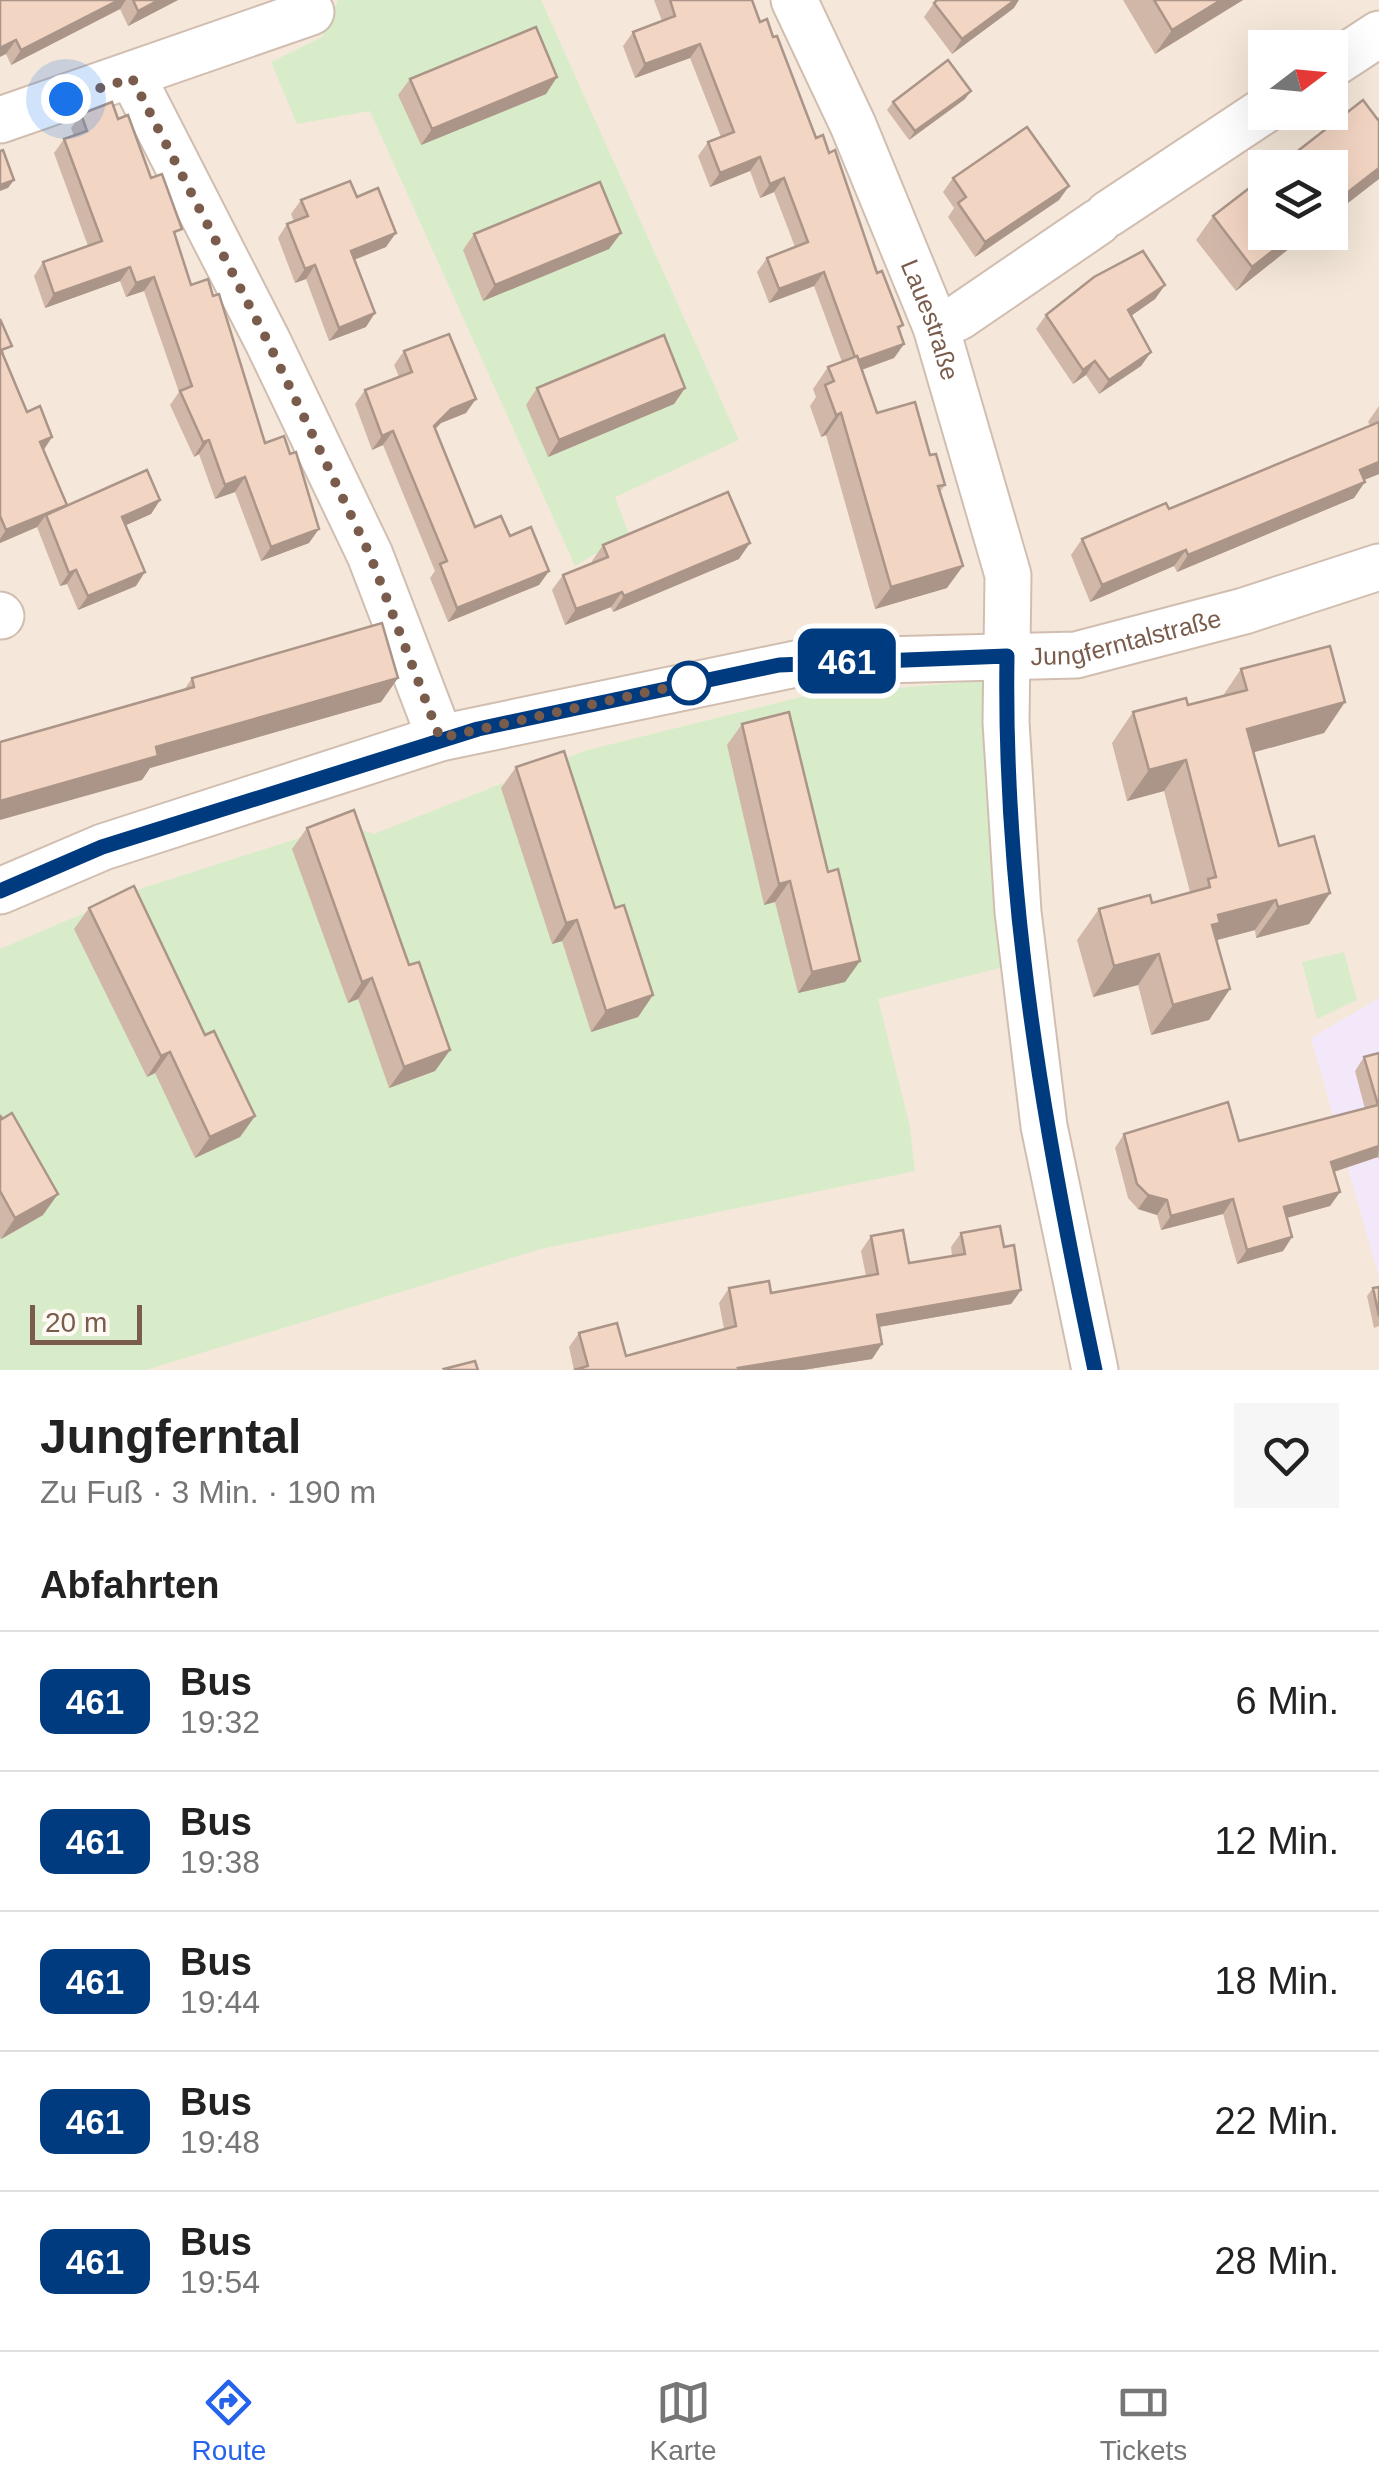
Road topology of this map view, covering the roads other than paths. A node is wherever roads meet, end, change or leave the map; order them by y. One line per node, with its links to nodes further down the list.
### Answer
1 (797, 1): 8 (street, Lauestraße)
2 (312, 12): 5 (street)
3 (1379, 34): 4 (street)
4 (1348, 54)
5 (132, 78): 6 (street); 11 (street)
6 (0, 120)
7 (1248, 121): 8 (street)
8 (936, 326): 10 (street, Lauestraße)
9 (1379, 568): 10 (street, Jungferntalstraße)
10 (1007, 656): 11 (street, Jungferntalstraße); 13 (street, Lauestraße)
11 (440, 738): 12 (street, Jungferntalstraße)
12 (0, 891)
13 (1092, 1370)

